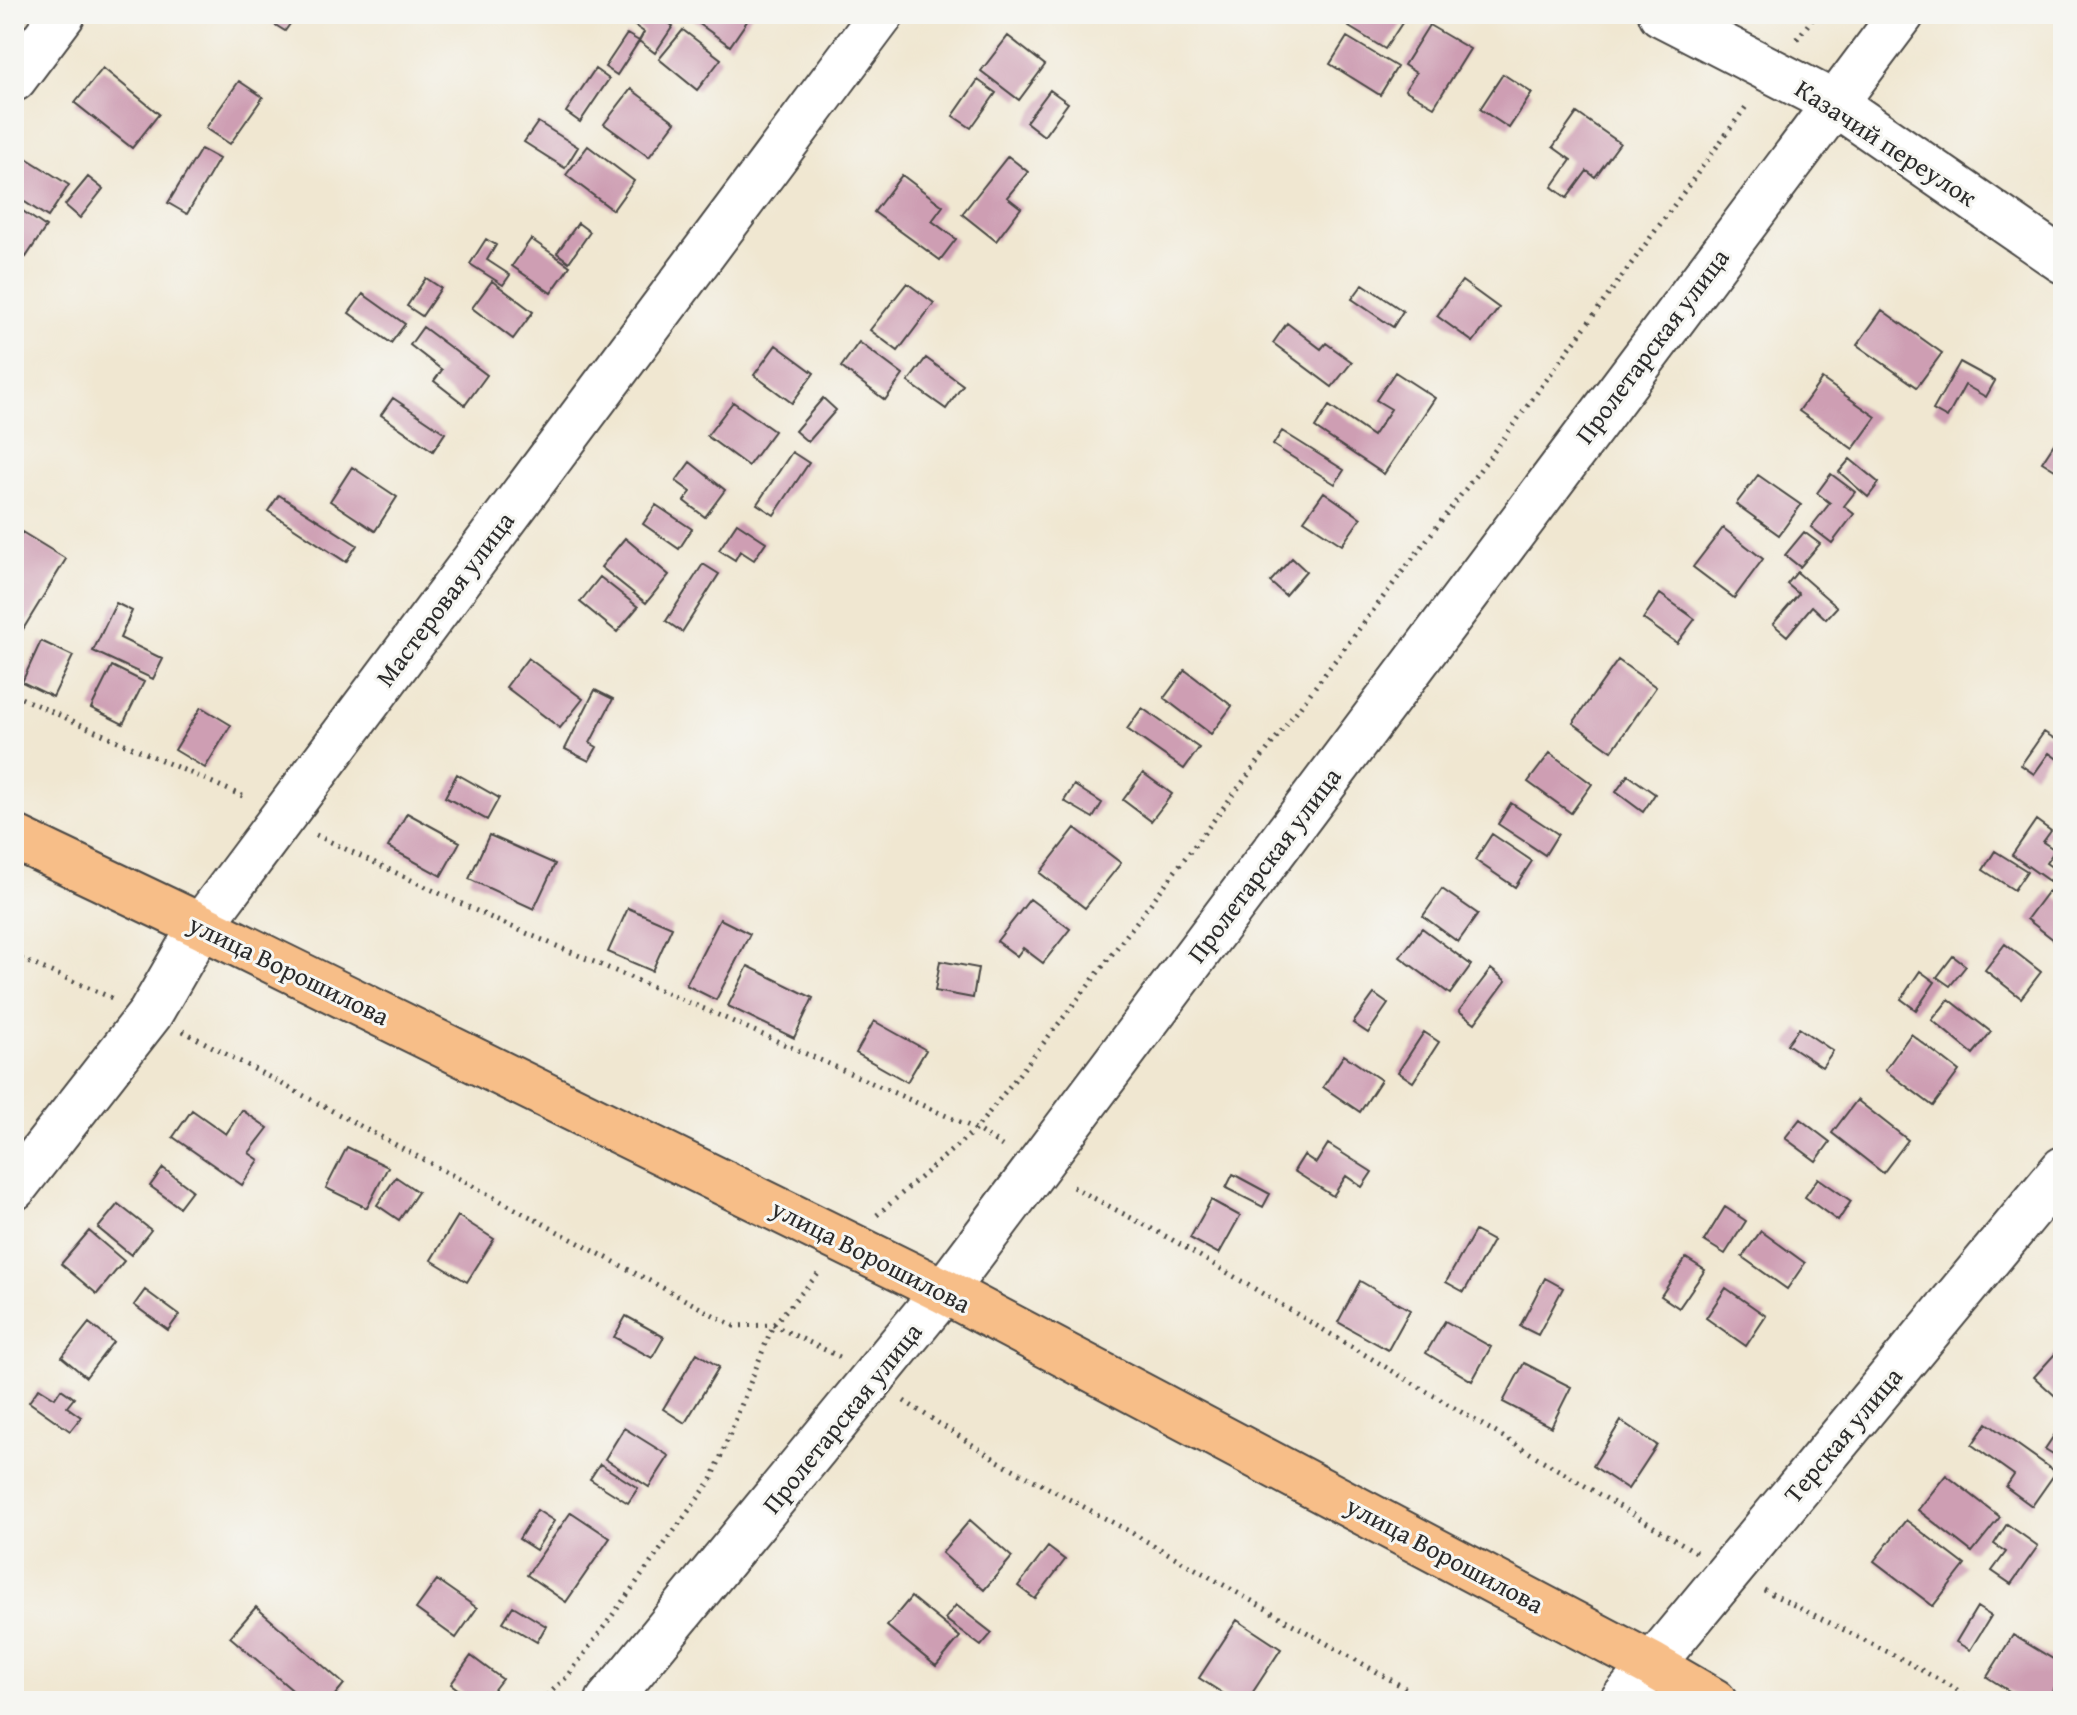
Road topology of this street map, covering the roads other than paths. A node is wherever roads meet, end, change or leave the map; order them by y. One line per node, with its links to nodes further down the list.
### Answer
1 (63, 14): 5 (street)
2 (882, 14): 9 (street, Мастеровая улица)
3 (1661, 14): 6 (street, Казачий переулок)
4 (1902, 14): 6 (street, Пролетарская улица)
5 (14, 79)
6 (1834, 103): 7 (street, Казачий переулок); 12 (street, Пролетарская улица)
7 (2063, 261)
8 (14, 837): 9 (main road, улица Ворошилова)
9 (201, 926): 11 (street, Мастеровая улица); 12 (main road, улица Ворошилова)
10 (2063, 1169): 13 (street, Терская улица)
11 (14, 1188)
12 (944, 1291): 13 (main road, улица Ворошилова); 14 (street, Пролетарская улица)
13 (1652, 1665): 15 (street, Терская улица); 16 (main road, улица Ворошилова)
14 (608, 1701)
15 (1622, 1701)
16 (1714, 1701)

